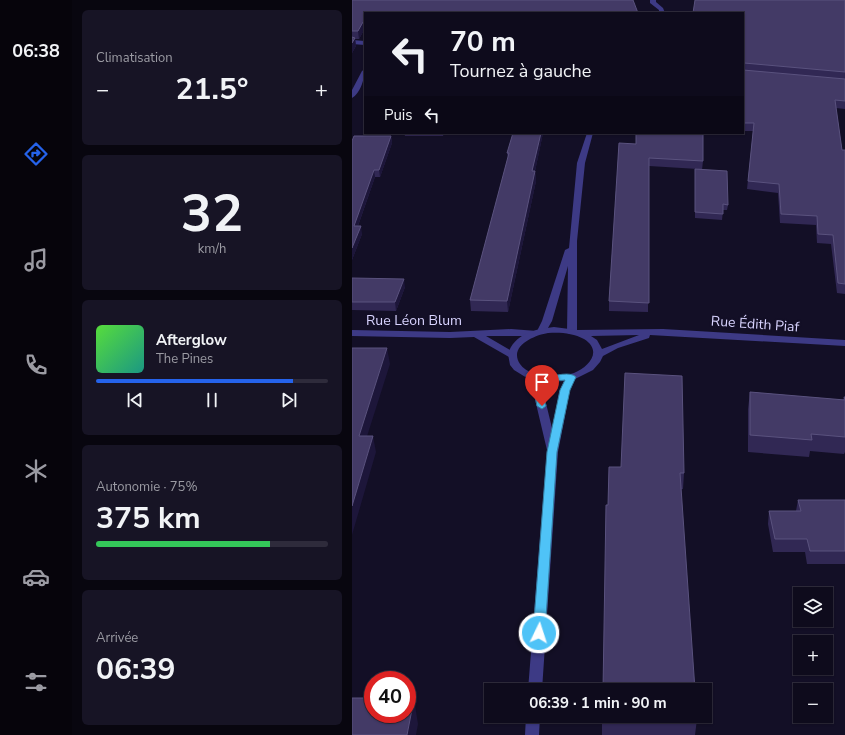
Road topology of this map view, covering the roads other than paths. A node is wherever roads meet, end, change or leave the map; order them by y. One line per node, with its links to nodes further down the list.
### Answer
1 (653, 0): 2 (street)
2 (662, 12)
3 (352, 42): 4 (street)
4 (364, 43)
5 (364, 73): 6 (street)
6 (352, 96)
7 (590, 134): 8 (street)
8 (573, 241): 9 (street); 10 (street)
9 (538, 332): 10 (street); 13 (street, Rue Léon Blum); 16 (street)
10 (575, 332): 11 (street, Rue Édith Piaf); 15 (street)
11 (662, 332): 14 (street, Rue Édith Piaf); 15 (street, Rue Édith Piaf)
12 (352, 334): 13 (street, Rue Léon Blum)
13 (476, 334): 16 (street, Rue Léon Blum)
14 (845, 343)
15 (598, 354): 18 (street)
16 (512, 355): 17 (street)
17 (531, 375): 18 (street); 19 (street)
18 (571, 377): 19 (street)
19 (552, 452): 20 (street)
20 (536, 683)
21 (533, 723): 22 (street)
22 (532, 735)

